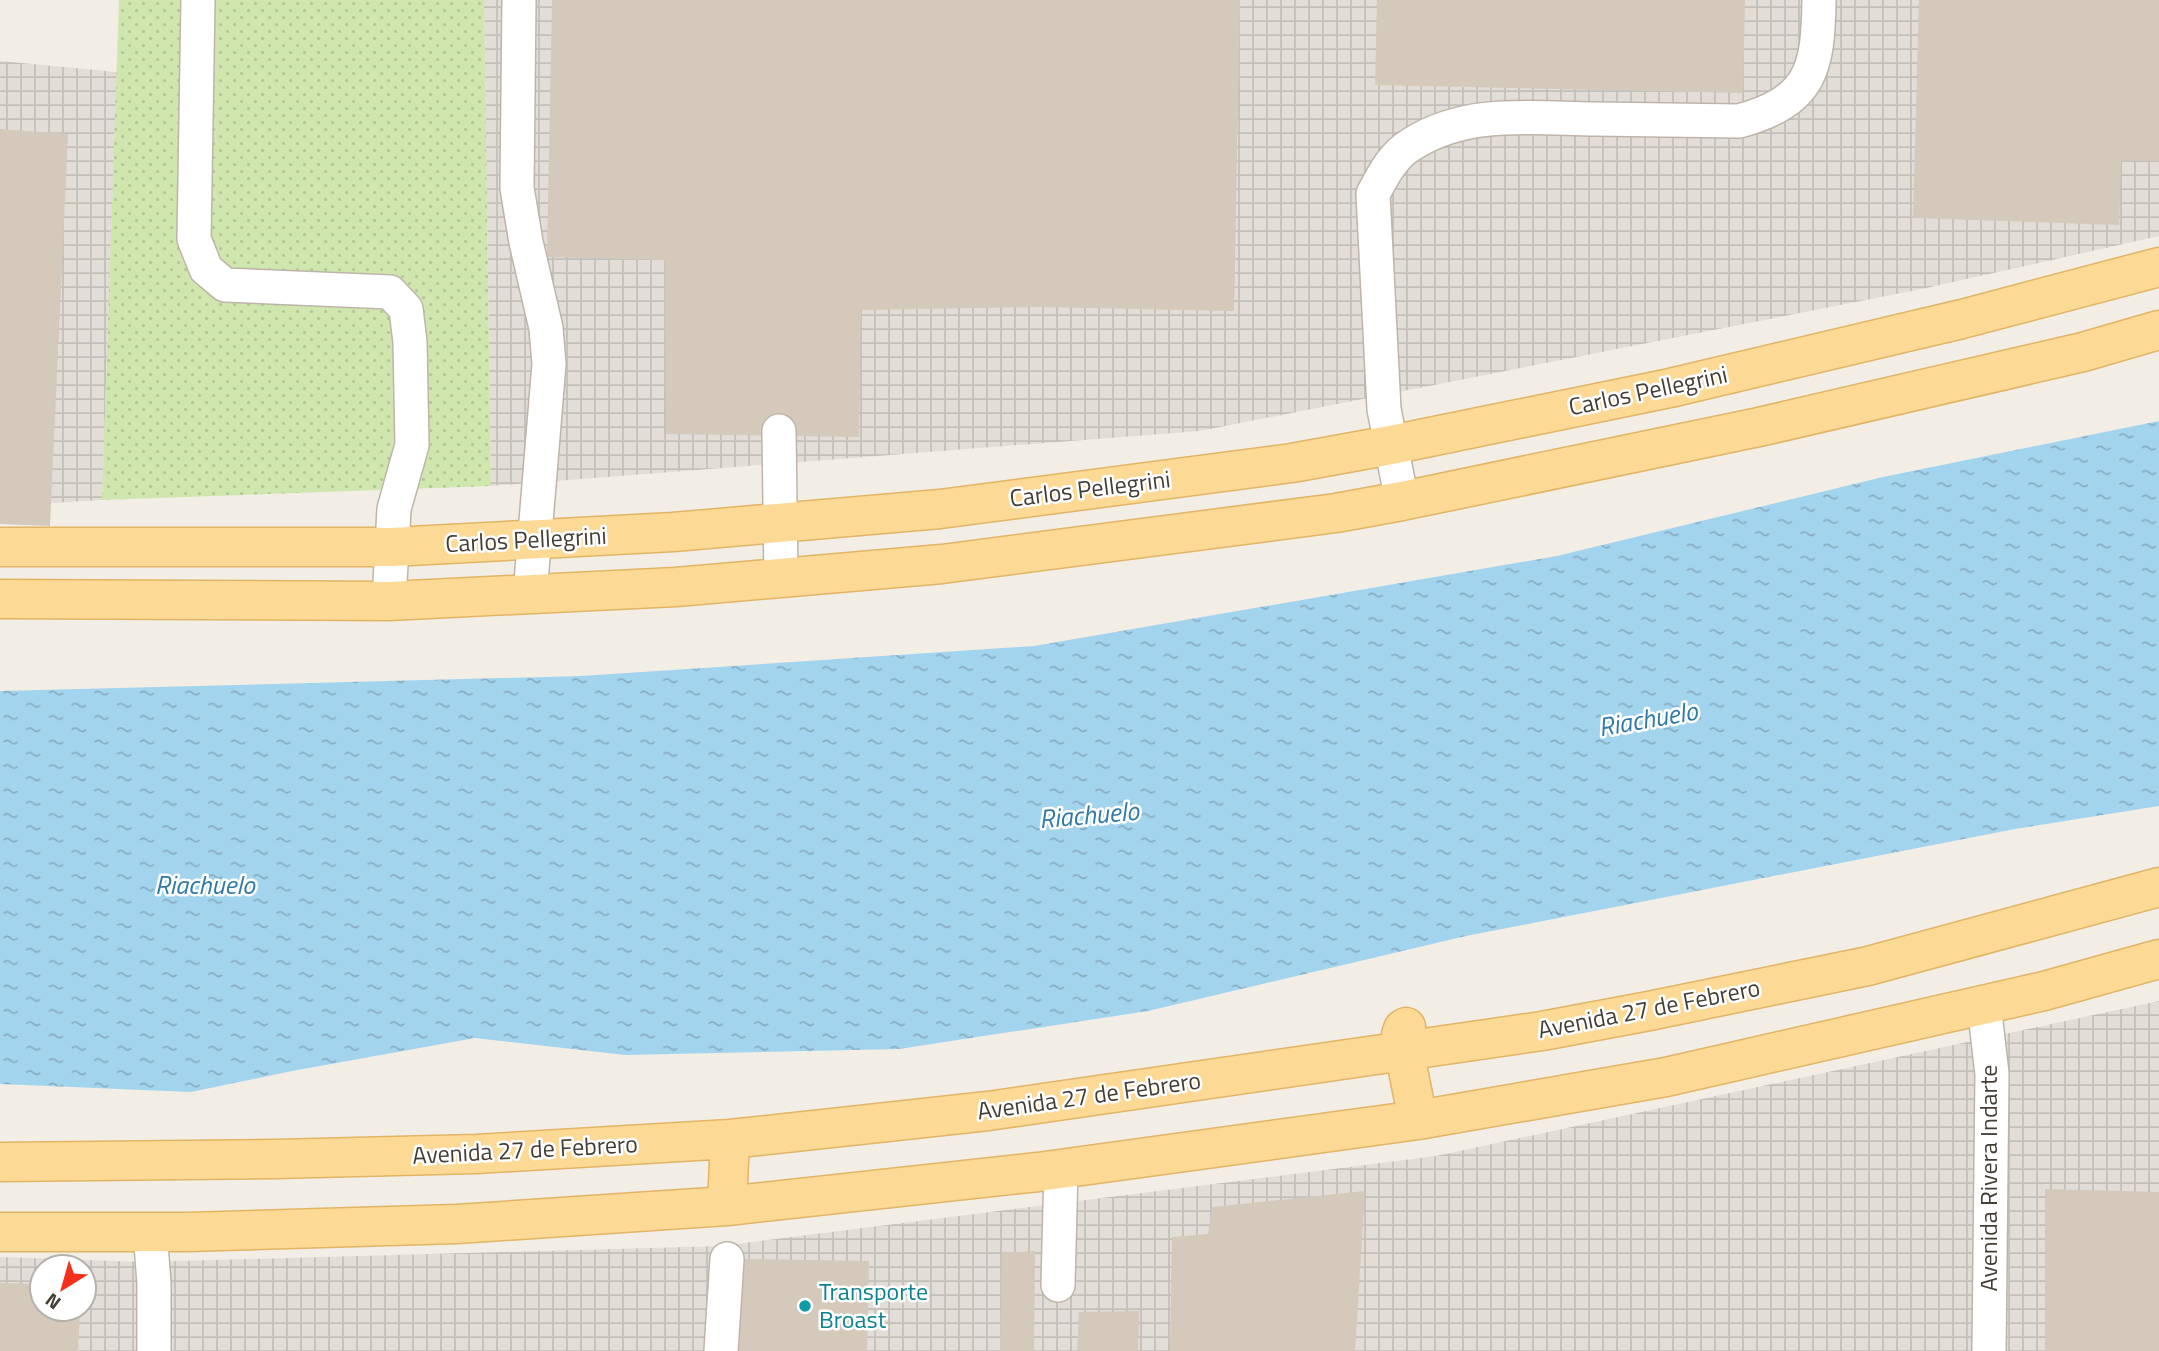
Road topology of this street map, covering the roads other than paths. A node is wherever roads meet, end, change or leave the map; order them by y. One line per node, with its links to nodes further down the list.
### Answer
1 (198, 0): 12 (lane)
2 (519, 0): 10 (lane)
3 (1819, 0): 7 (lane)
4 (2159, 267): 7 (main road, Carlos Pellegrini)
5 (2159, 330): 8 (main road)
6 (779, 431): 9 (lane)
7 (1391, 445): 8 (lane); 9 (main road, Carlos Pellegrini)
8 (1402, 501): 13 (main road)
9 (780, 523): 10 (main road, Carlos Pellegrini); 13 (lane)
10 (535, 540): 12 (main road, Carlos Pellegrini); 14 (lane)
11 (0, 547): 12 (main road, Carlos Pellegrini)
12 (391, 547): 16 (lane)
13 (781, 578): 14 (main road)
14 (530, 594): 16 (main road)
15 (0, 599): 16 (main road)
16 (388, 601)
17 (2159, 887): 20 (main road, Avenida 27 de Febrero)
18 (2159, 959): 19 (main road)
19 (1984, 1005): 21 (main road); 32 (lane, Avenida Rivera Indarte)
20 (1404, 1051): 21 (main road); 22 (main road, Avenida 27 de Febrero)
21 (1418, 1120): 24 (main road)
22 (730, 1139): 23 (main road, Avenida 27 de Febrero); 25 (main road)
23 (0, 1162)
24 (1061, 1168): 25 (main road); 29 (lane)
25 (727, 1206): 27 (main road)
26 (0, 1232): 27 (main road)
27 (150, 1232): 30 (lane)
28 (726, 1259): 31 (lane)
29 (1058, 1285)
30 (154, 1351)
31 (721, 1351)
32 (1989, 1351)

